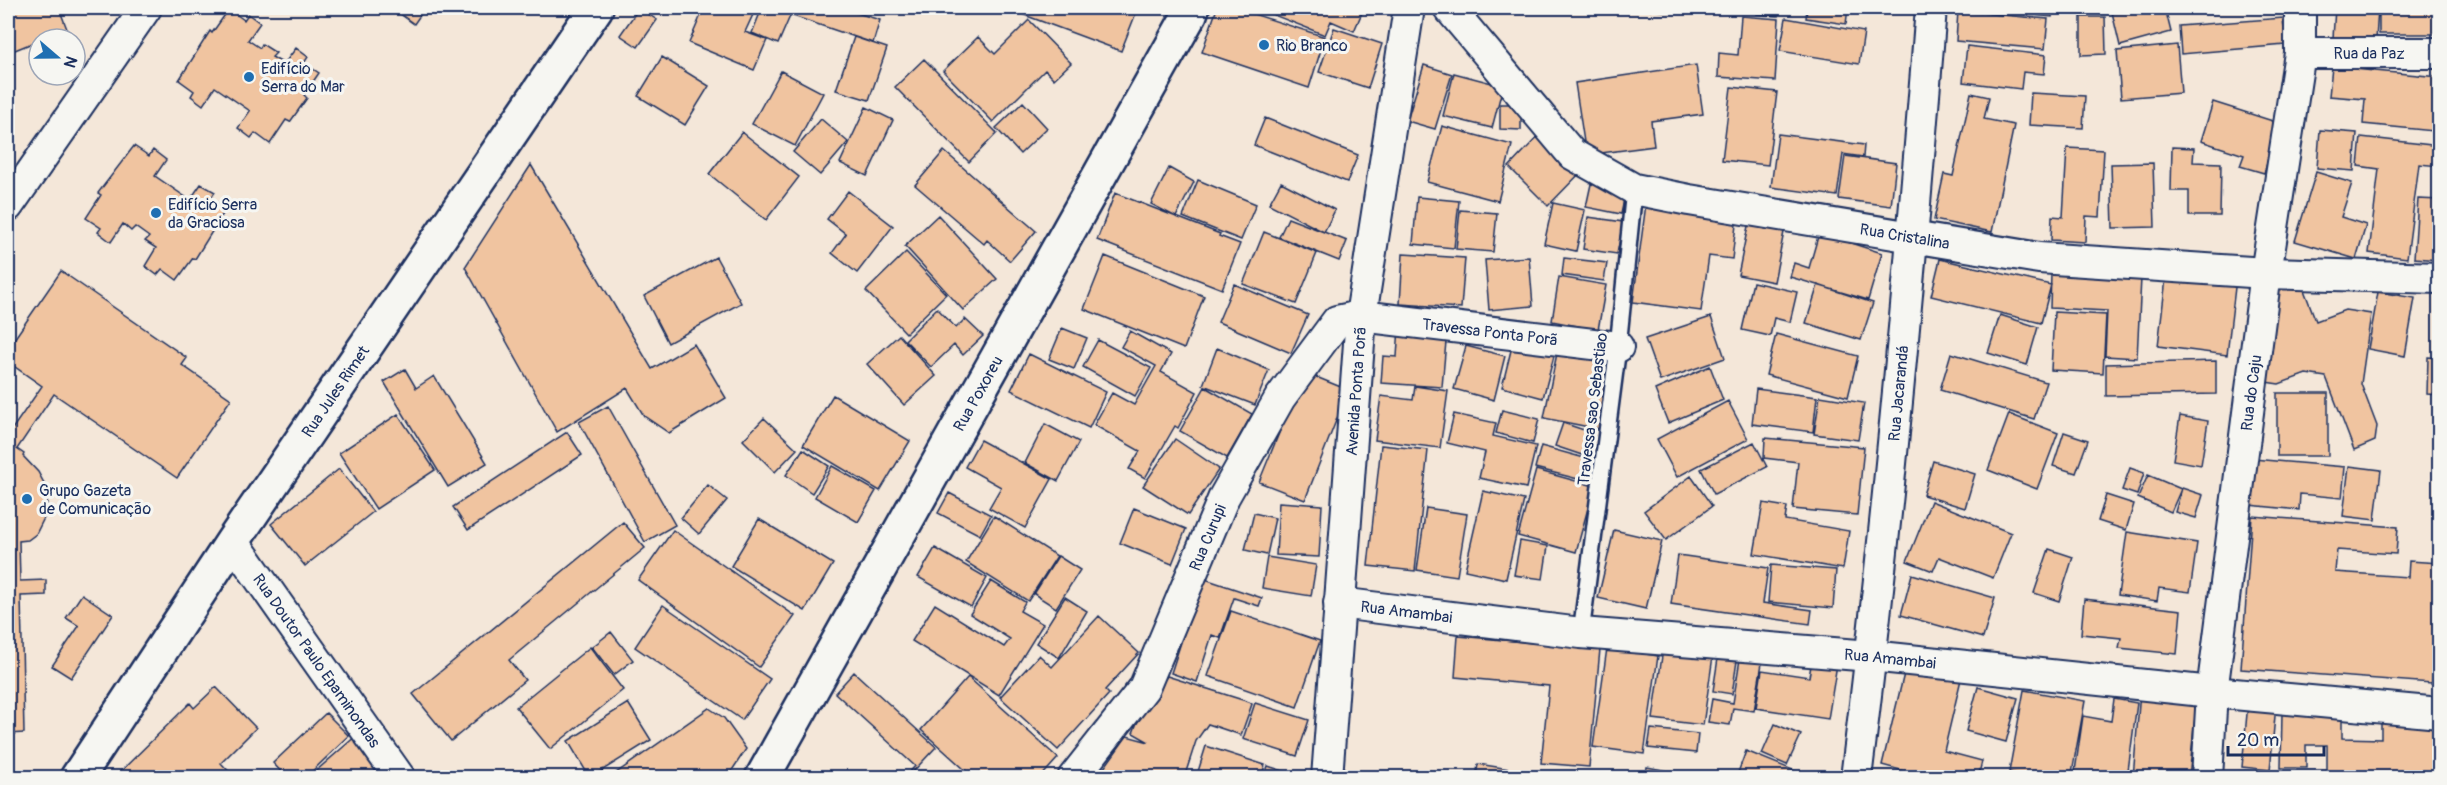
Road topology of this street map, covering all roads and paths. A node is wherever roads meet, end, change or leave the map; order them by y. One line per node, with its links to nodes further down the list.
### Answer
1 (146, 8): 8 (street)
2 (596, 8): 18 (street, Rua Jules Rimet)
3 (1192, 8): 26 (street, Rua Poxoreu)
4 (1409, 8): 16 (street, Avenida Ponta Porã)
5 (1449, 8): 11 (street, Rua Cristalina)
6 (1931, 8): 13 (street, Rua Jacarandá)
7 (2300, 8): 9 (street, Rua do Caju)
8 (123, 21): 12 (street)
9 (2300, 53): 10 (street, Rua da Paz); 14 (street, Rua do Caju)
10 (2439, 53)
11 (1634, 189): 13 (street, Rua Cristalina); 17 (lane, Travessa sao Sebastiao)
12 (8, 206)
13 (1913, 238): 14 (street, Rua Cristalina); 21 (street, Rua Jacarandá)
14 (2266, 273): 15 (street, Rua Cristalina); 22 (street, Rua do Caju)
15 (2439, 278)
16 (1361, 316): 17 (street, Travessa Ponta Porã); 19 (street, Avenida Ponta Porã); 27 (street, Rua Curupi)
17 (1618, 347): 20 (lane, Travessa sao Sebastiao)
18 (233, 541): 24 (street, Rua Jules Rimet); 25 (street, Rua Doutor Paulo Epaminondas)
19 (1339, 603): 20 (street, Rua Amambai); 28 (street, Avenida Ponta Porã)
20 (1581, 633): 21 (street, Rua Amambai)
21 (1871, 656): 22 (street, Rua Amambai); 29 (street, Rua Jacarandá)
22 (2212, 692): 23 (street, Rua Amambai); 30 (street, Rua do Caju)
23 (2439, 713)
24 (77, 777)
25 (400, 777)
26 (762, 777)
27 (1073, 777)
28 (1327, 777)
29 (1856, 777)
30 (2207, 777)

